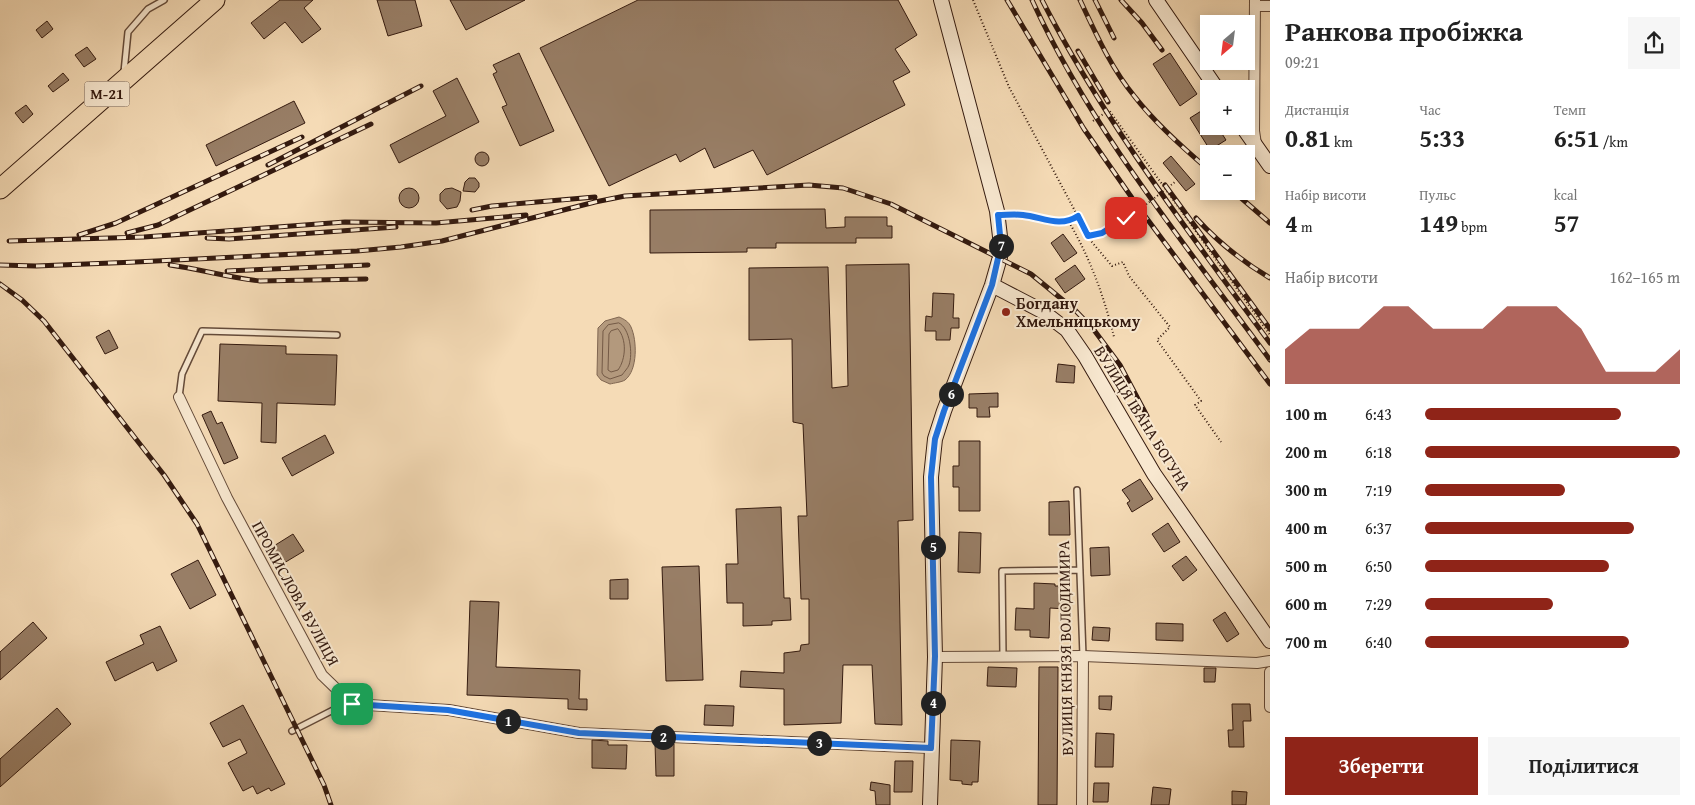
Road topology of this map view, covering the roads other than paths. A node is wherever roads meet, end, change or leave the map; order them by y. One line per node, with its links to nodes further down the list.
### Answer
1 (164, 0): 7 (lane)
2 (215, 0): 7 (highway, М-21)
3 (941, 0): 15 (street)
4 (1156, 0): 8 (street)
5 (1255, 3): 6 (street); 9 (street)
6 (1270, 6)
7 (123, 80): 14 (highway, М-21)
8 (1210, 80)
9 (1251, 80)
10 (1248, 135): 12 (street)
11 (1255, 135): 12 (street)
12 (1258, 150): 13 (street)
13 (1270, 166)
14 (0, 189)
15 (992, 285): 20 (street, ВУЛИЦЯ ІВАНА БОГУНА); 21 (street)
16 (337, 335): 17 (lane)
17 (179, 397): 26 (street, ПРОМИСЛОВА ВУЛИЦЯ)
18 (1077, 490): 19 (lane, ВУЛИЦЯ КНЯЗЯ ВОЛОДИМИРА)
19 (1080, 570): 22 (lane); 23 (lane, ВУЛИЦЯ КНЯЗЯ ВОЛОДИМИРА)
20 (1270, 641)
21 (935, 656): 22 (street); 29 (street)
22 (1002, 656): 23 (street)
23 (1083, 656): 24 (street); 31 (street, ВУЛИЦЯ КНЯЗЯ ВОЛОДИМИРА)
24 (1270, 660)
25 (1270, 672): 27 (street)
26 (352, 704): 28 (lane); 29 (street)
27 (1270, 707)
28 (292, 731)
29 (931, 748): 30 (street)
30 (930, 805)
31 (1082, 805)

